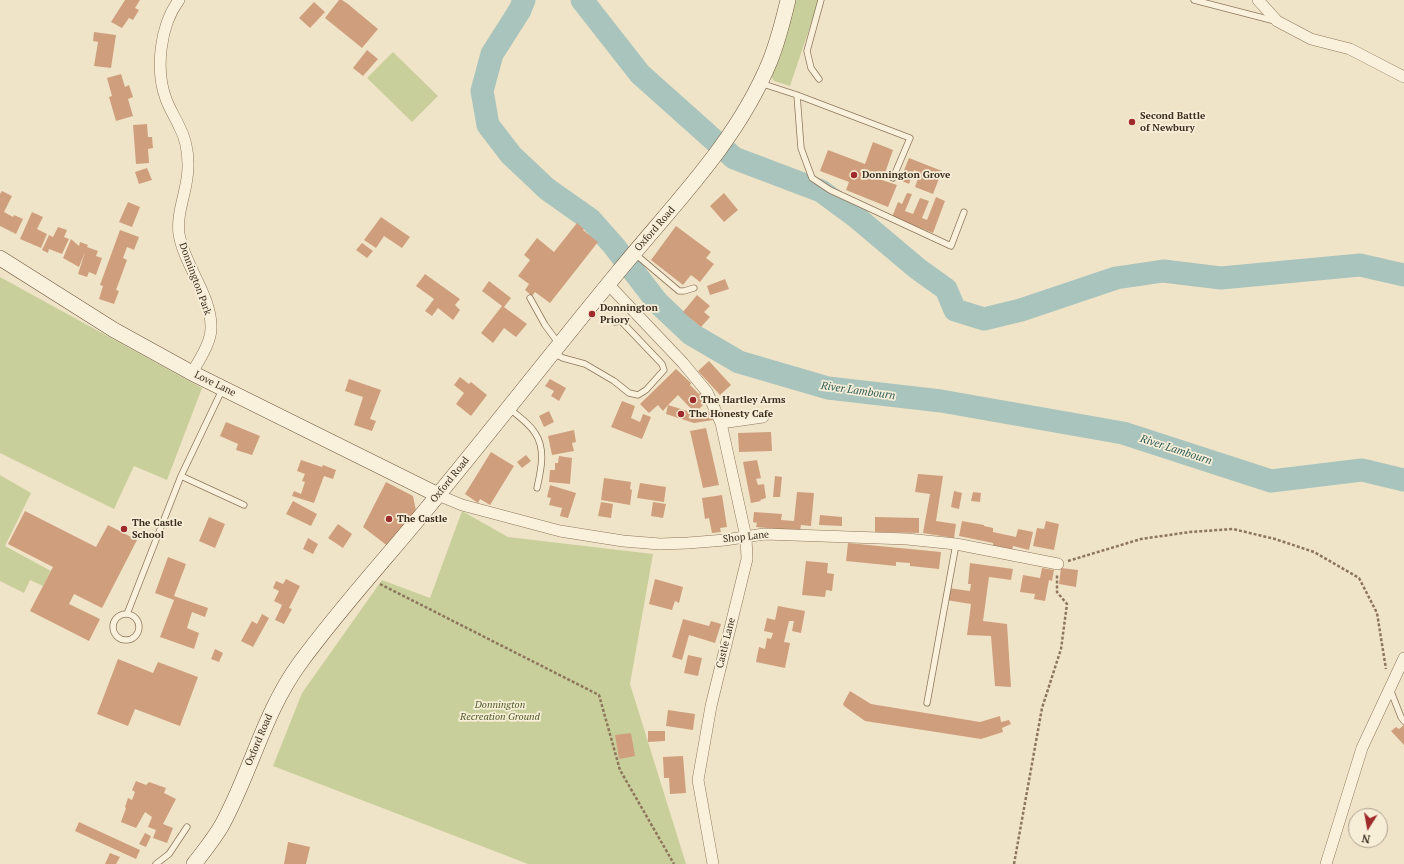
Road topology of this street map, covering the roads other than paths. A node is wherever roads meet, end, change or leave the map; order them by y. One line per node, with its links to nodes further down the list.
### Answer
1 (179, 0): 20 (street, Donnington Park)
2 (788, 0): 9 (main road)
3 (821, 0): 8 (lane)
4 (1194, 0): 6 (lane)
5 (1258, 0): 6 (street)
6 (1277, 21): 7 (street)
7 (1404, 77)
8 (819, 80)
9 (760, 83): 10 (lane); 13 (main road, Oxford Road)
10 (797, 94): 11 (lane); 12 (lane)
11 (893, 178)
12 (964, 212)
13 (632, 255): 15 (main road, Oxford Road); 16 (lane)
14 (0, 258): 20 (main road, Love Lane)
15 (608, 284): 19 (main road, Oxford Road); 24 (street, Castle Lane)
16 (694, 288)
17 (530, 298): 19 (lane)
18 (615, 322): 19 (lane)
19 (556, 348): 22 (main road, Oxford Road)
20 (192, 373): 21 (main road, Love Lane)
21 (223, 388): 25 (lane); 27 (main road, Love Lane)
22 (508, 408): 26 (lane); 27 (main road, Oxford Road)
23 (763, 417): 24 (street)
24 (721, 423): 29 (street, Castle Lane)
25 (181, 476): 28 (lane); 32 (lane)
26 (538, 488)
27 (438, 495): 29 (street, Shop Lane); 39 (main road, Oxford Road)
28 (244, 505)
29 (746, 537): 30 (street, Shop Lane); 40 (street, Castle Lane)
30 (956, 544): 31 (street, Shop Lane); 35 (lane)
31 (1058, 564)
32 (127, 614): 32 (lane)
33 (1404, 658): 34 (street)
34 (1390, 689): 36 (lane); 41 (street)
35 (927, 703)
36 (1404, 721)
37 (187, 827): 38 (lane)
38 (156, 864)
39 (194, 864)
40 (713, 864)
41 (1326, 864)

